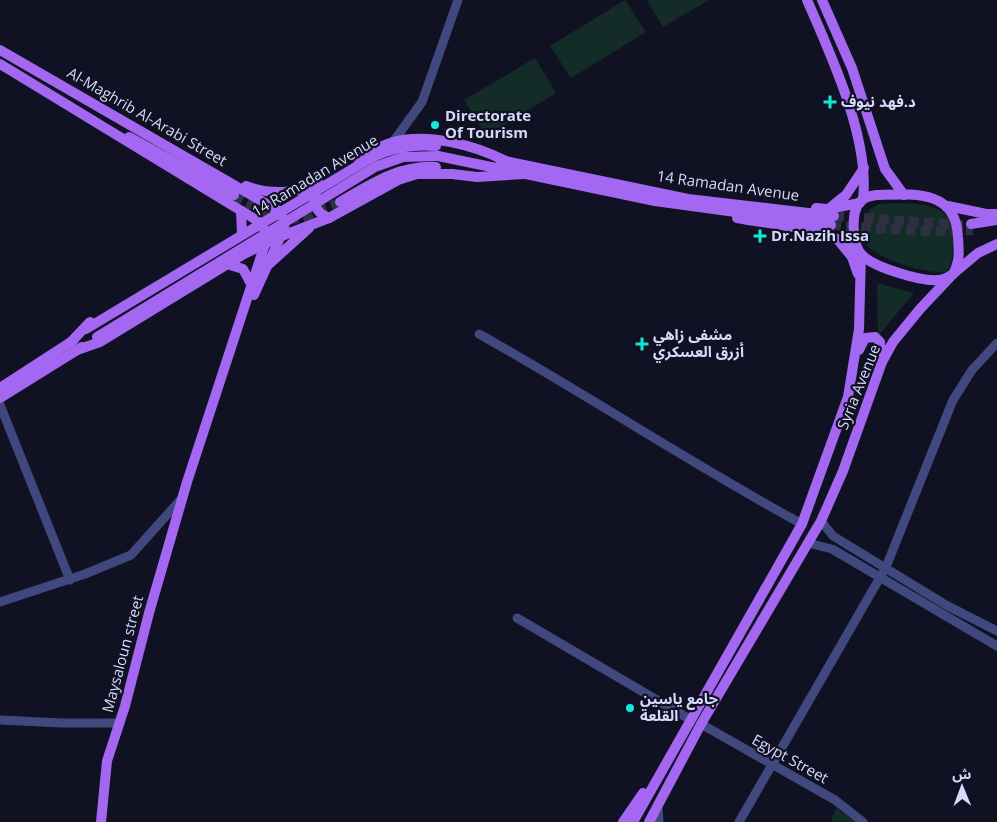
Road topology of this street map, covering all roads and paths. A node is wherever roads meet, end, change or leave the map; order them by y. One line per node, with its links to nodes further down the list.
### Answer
1 (458, 0): 7 (street)
2 (808, 0): 10 (main road)
3 (822, 0): 14 (main road)
4 (0, 50): 12 (main road, Al-Maghrib Al-Arabi Street)
5 (0, 64): 6 (main road)
6 (58, 99): 15 (main road); 21 (main road)
7 (393, 142): 9 (main road); 13 (main road)
8 (437, 151): 9 (main road, 14 Ramadan Avenue); 42 (main road, 14 Ramadan Avenue, bridge); 42 (main road, 14 Ramadan Avenue, bridge)
9 (503, 165): 11 (main road, 14 Ramadan Avenue); 16 (main road, 14 Ramadan Avenue); 18 (main road)
10 (864, 168): 17 (main road); 23 (main road)
11 (524, 174): 16 (main road, 14 Ramadan Avenue); 24 (main road)
12 (218, 175): 13 (main road); 20 (main road, Al-Maghrib Al-Arabi Street)
13 (321, 185): 20 (main road); 24 (main road)
14 (904, 194): 17 (main road); 19 (main road)
15 (234, 195)
16 (657, 196): 23 (main road, 14 Ramadan Avenue); 31 (main road)
17 (861, 201): 23 (main road, 14 Ramadan Avenue); 34 (main road)
18 (340, 202)
19 (948, 206): 22 (main road); 37 (main road)
20 (279, 210): 26 (main road); 30 (main road, Maysaloun street)
21 (240, 211): 26 (main road); 29 (main road)
22 (997, 214)
23 (831, 216)
24 (329, 218): 27 (main road)
25 (997, 220): 28 (main road)
26 (258, 222): 29 (main road); 33 (main road)
27 (310, 226): 30 (main road); 36 (main road)
28 (997, 227)
29 (242, 234): 42 (main road)
30 (280, 237): 33 (main road); 36 (main road, Maysaloun street)
31 (837, 239): 34 (main road); 38 (main road)
32 (997, 244): 37 (main road, Syria Avenue)
33 (264, 245): 35 (main road); 39 (main road, Maysaloun street)
34 (860, 252): 37 (main road); 38 (main road, Syria Avenue)
35 (227, 264): 39 (main road); 42 (main road)
36 (265, 267): 48 (main road, Maysaloun street)
37 (952, 274): 44 (main road, Syria Avenue)
38 (861, 283): 43 (main road, Syria Avenue)
39 (251, 284): 48 (main road, Maysaloun street)
40 (479, 334): 50 (street)
41 (997, 343): 52 (street)
42 (74, 347): 45 (main road, 14 Ramadan Avenue); 46 (main road, 14 Ramadan Avenue)
43 (856, 354): 44 (main road); 50 (main road, Syria Avenue)
44 (882, 362): 49 (main road, Syria Avenue)
45 (0, 388)
46 (0, 398)
47 (0, 405): 54 (street)
48 (184, 496): 54 (street); 61 (main road, Maysaloun street)
49 (821, 521): 51 (main road, Syria Avenue); 52 (street)
50 (802, 524): 60 (main road, Syria Avenue)
51 (808, 543): 53 (street); 60 (main road, Syria Avenue)
52 (886, 568): 53 (street); 57 (street)
53 (881, 577): 58 (street); 62 (street)
54 (70, 580): 55 (street)
55 (0, 602)
56 (517, 618): 60 (street, Egypt Street)
57 (997, 631)
58 (997, 646)
59 (0, 720): 61 (street)
60 (696, 722): 62 (street, Egypt Street); 63 (main road); 64 (main road)
61 (120, 723): 66 (main road, Maysaloun street)
62 (771, 765): 72 (street); 73 (street, Egypt Street)
63 (658, 778): 67 (main road); 68 (main road)
64 (672, 780): 65 (main road); 69 (main road)
65 (658, 806): 70 (main road); 71 (street)
66 (101, 822)
67 (623, 822)
68 (633, 822)
69 (644, 822)
70 (649, 822)
71 (659, 822)
72 (739, 822)
73 (863, 822)

